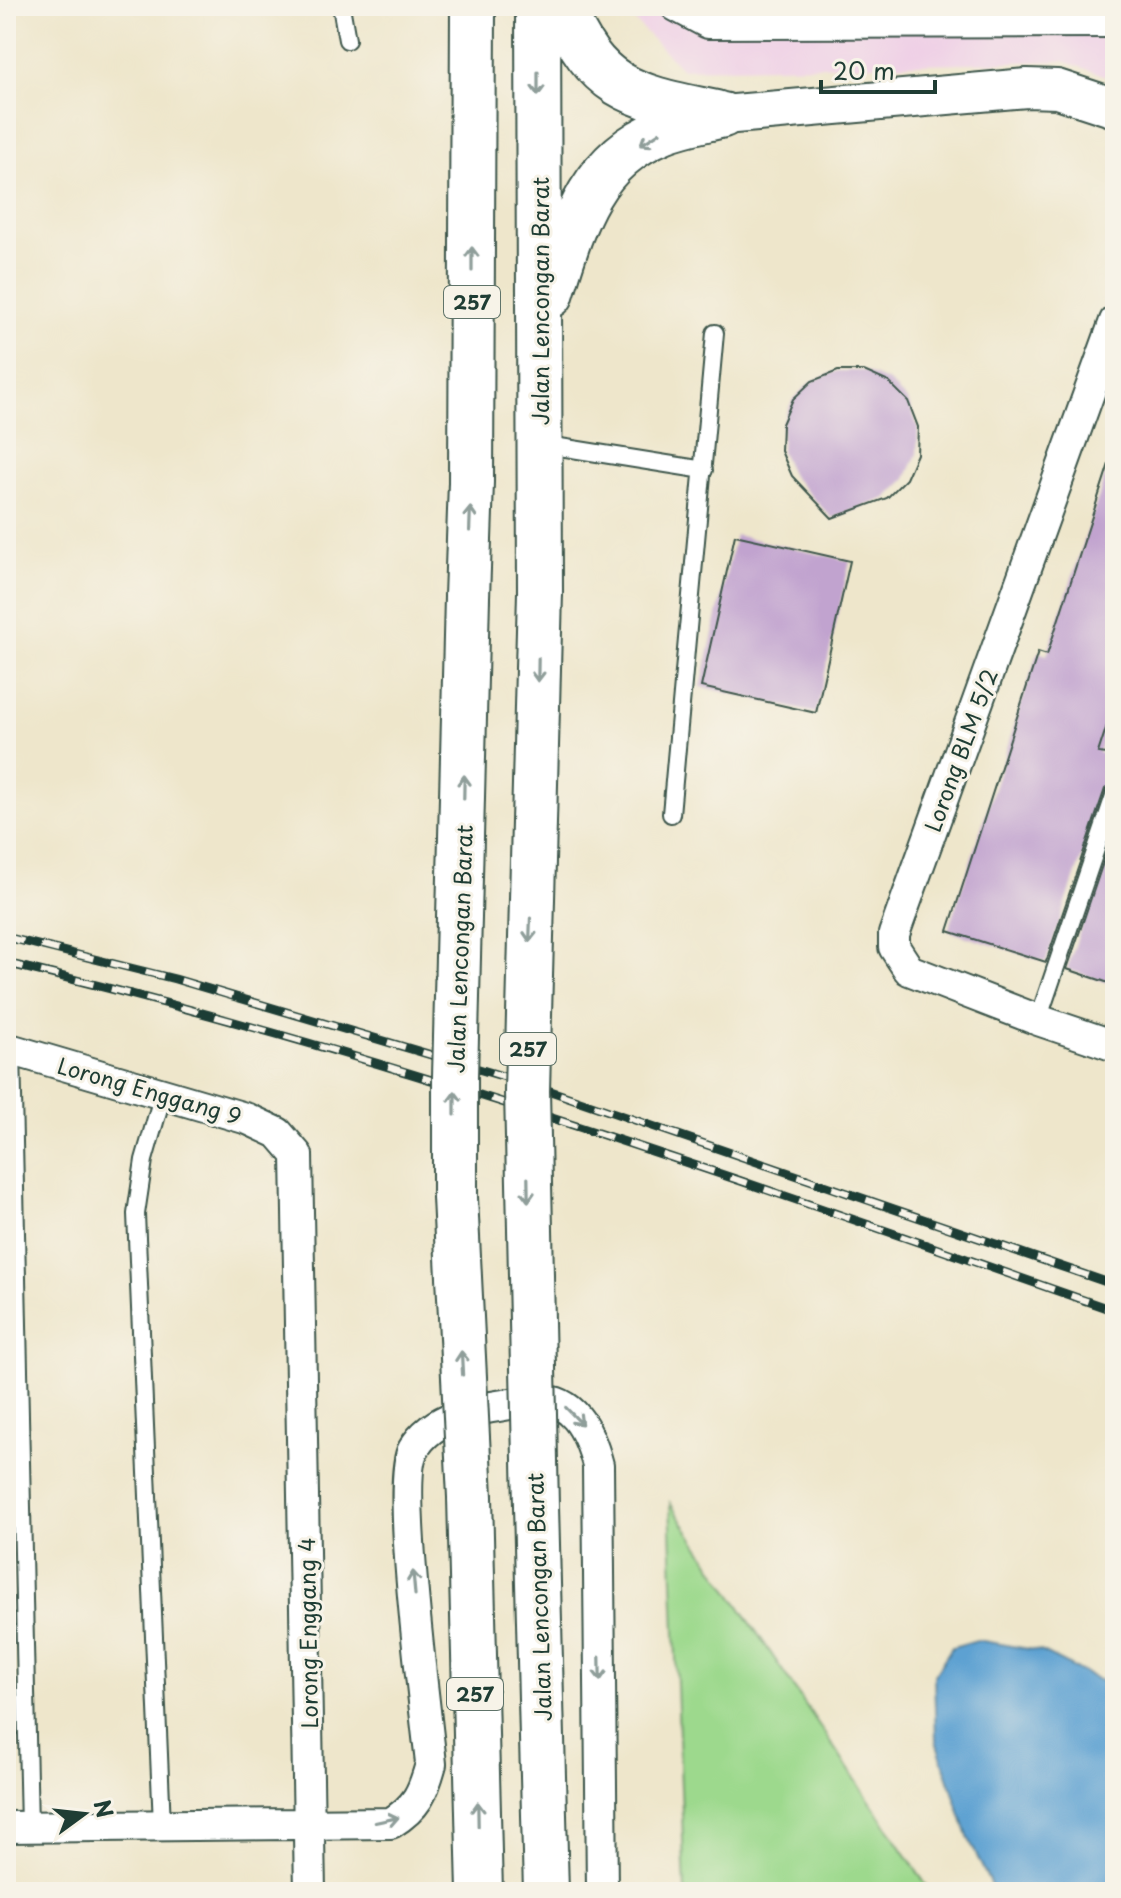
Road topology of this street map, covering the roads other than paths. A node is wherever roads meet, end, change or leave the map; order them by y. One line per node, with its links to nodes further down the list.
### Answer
1 (341, 6): 8 (lane)
2 (473, 6): 28 (highway, Jalan Lencongan Barat / 257, one-way to 2, bridge)
3 (538, 6): 13 (highway, Jalan Lencongan Barat / 257, one-way to 13)
4 (562, 6): 10 (highway)
5 (676, 6): 6 (street)
6 (1022, 14): 7 (street)
7 (1115, 22)
8 (347, 40)
9 (1115, 108): 10 (street)
10 (723, 115): 13 (highway, one-way to 13)
11 (1115, 321): 18 (street, Lorong BLM 5/2)
12 (715, 333): 15 (lane)
13 (539, 335): 14 (highway, Jalan Lencongan Barat / 257)
14 (540, 444): 15 (lane); 29 (highway, Jalan Lencongan Barat / 257, one-way to 29, bridge)
15 (704, 470): 17 (lane)
16 (1115, 793): 18 (lane)
17 (671, 814)
18 (1038, 1020): 19 (street, Lorong BLM 5/2)
19 (1115, 1046)
20 (9, 1049): 21 (street, Lorong Enggang 9); 23 (lane)
21 (163, 1094): 22 (street, Lorong Enggang 9); 25 (lane)
22 (289, 1141): 24 (street, Lorong Enggang 4)
23 (11, 1254): 26 (lane)
24 (309, 1824): 25 (street); 27 (street, Lorong Enggang 4); 30 (street, one-way to 30)
25 (162, 1825): 26 (street)
26 (18, 1827)
27 (310, 1892)
28 (480, 1892)
29 (546, 1892)
30 (602, 1892)

